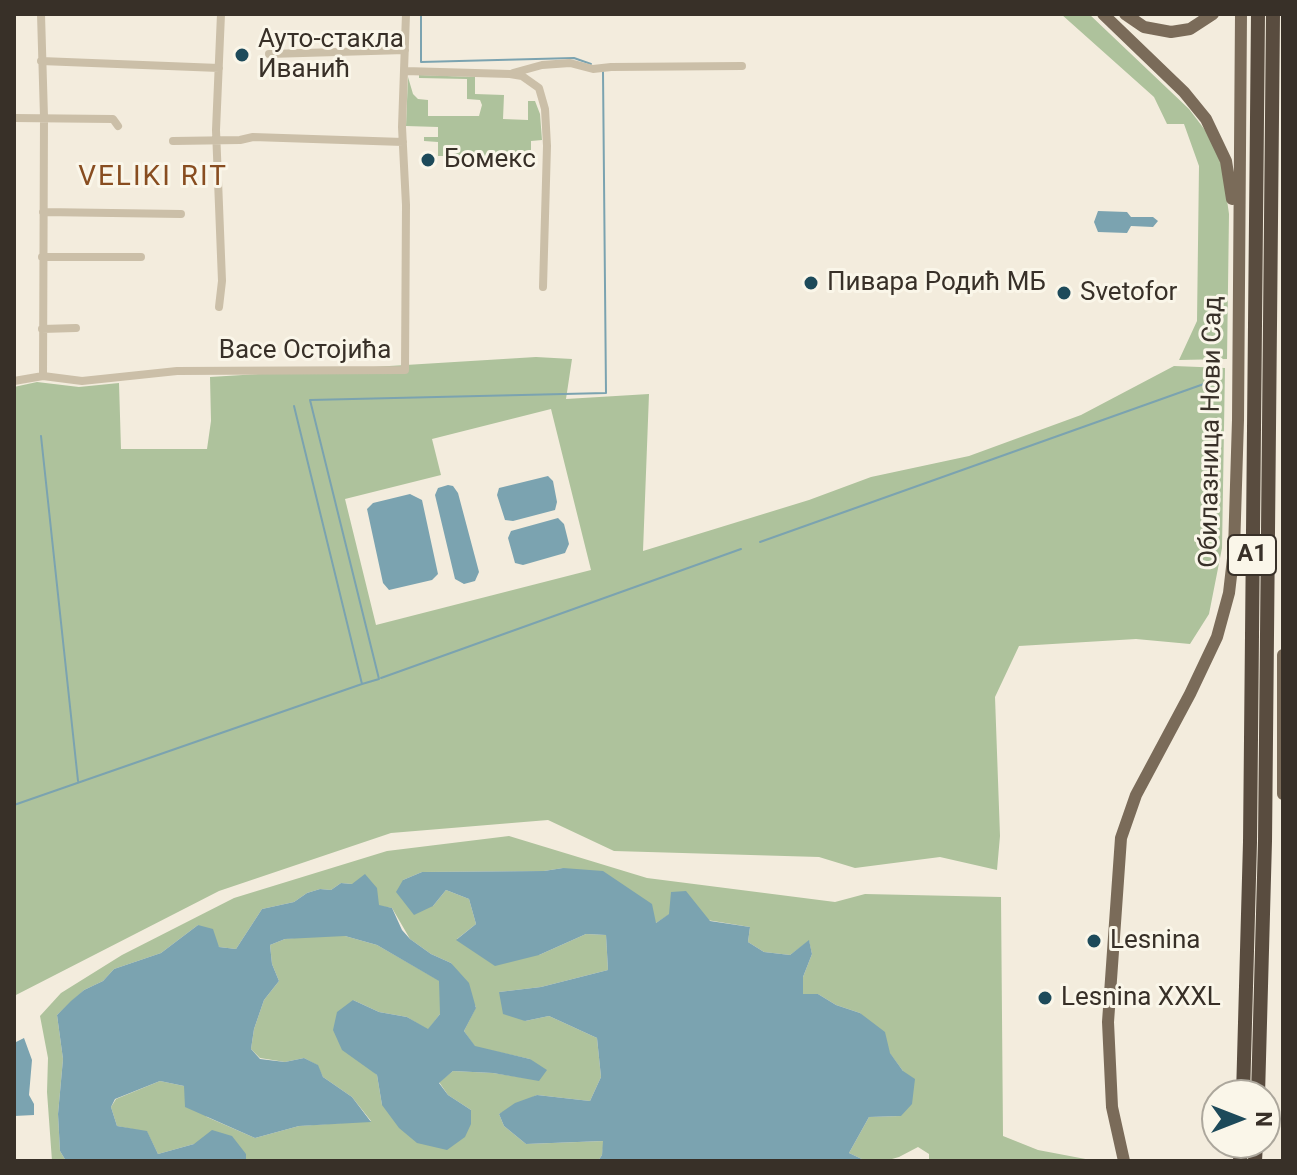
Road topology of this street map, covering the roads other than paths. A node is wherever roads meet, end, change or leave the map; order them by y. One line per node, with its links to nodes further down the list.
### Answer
1 (41, 14): 12 (street)
2 (221, 14): 14 (street)
3 (406, 14): 10 (street, Васе Остојића)
4 (1103, 14): 25 (main road)
5 (1125, 14): 6 (main road)
6 (1213, 14)
7 (1241, 14): 25 (main road, Обилазница Нови Сад)
8 (1258, 14): 36 (highway, A1)
9 (1273, 14): 37 (highway, A1)
10 (405, 50): 11 (street); 15 (street, Васе Остојића)
11 (269, 54)
12 (41, 61): 14 (street); 17 (street)
13 (742, 66): 16 (street)
14 (219, 68): 20 (street)
15 (405, 71): 16 (street); 22 (street, Васе Остојића)
16 (511, 74): 28 (street)
17 (44, 117): 18 (street); 19 (street); 23 (street)
18 (14, 118)
19 (118, 126)
20 (216, 140): 21 (street); 22 (street); 29 (street)
21 (173, 141)
22 (403, 142): 32 (street, Васе Остојића)
23 (43, 212): 24 (street); 26 (street)
24 (181, 214)
25 (1238, 237): 38 (main road, Обилазница Нови Сад)
26 (42, 257): 27 (street); 31 (street)
27 (141, 257)
28 (543, 287)
29 (219, 307)
30 (76, 328): 31 (street)
31 (42, 329): 32 (street)
32 (43, 376): 33 (street)
33 (14, 381)
34 (1283, 655): 35 (main road)
35 (1283, 794)
36 (1243, 1079)
37 (1258, 1079)
38 (1124, 1161)

